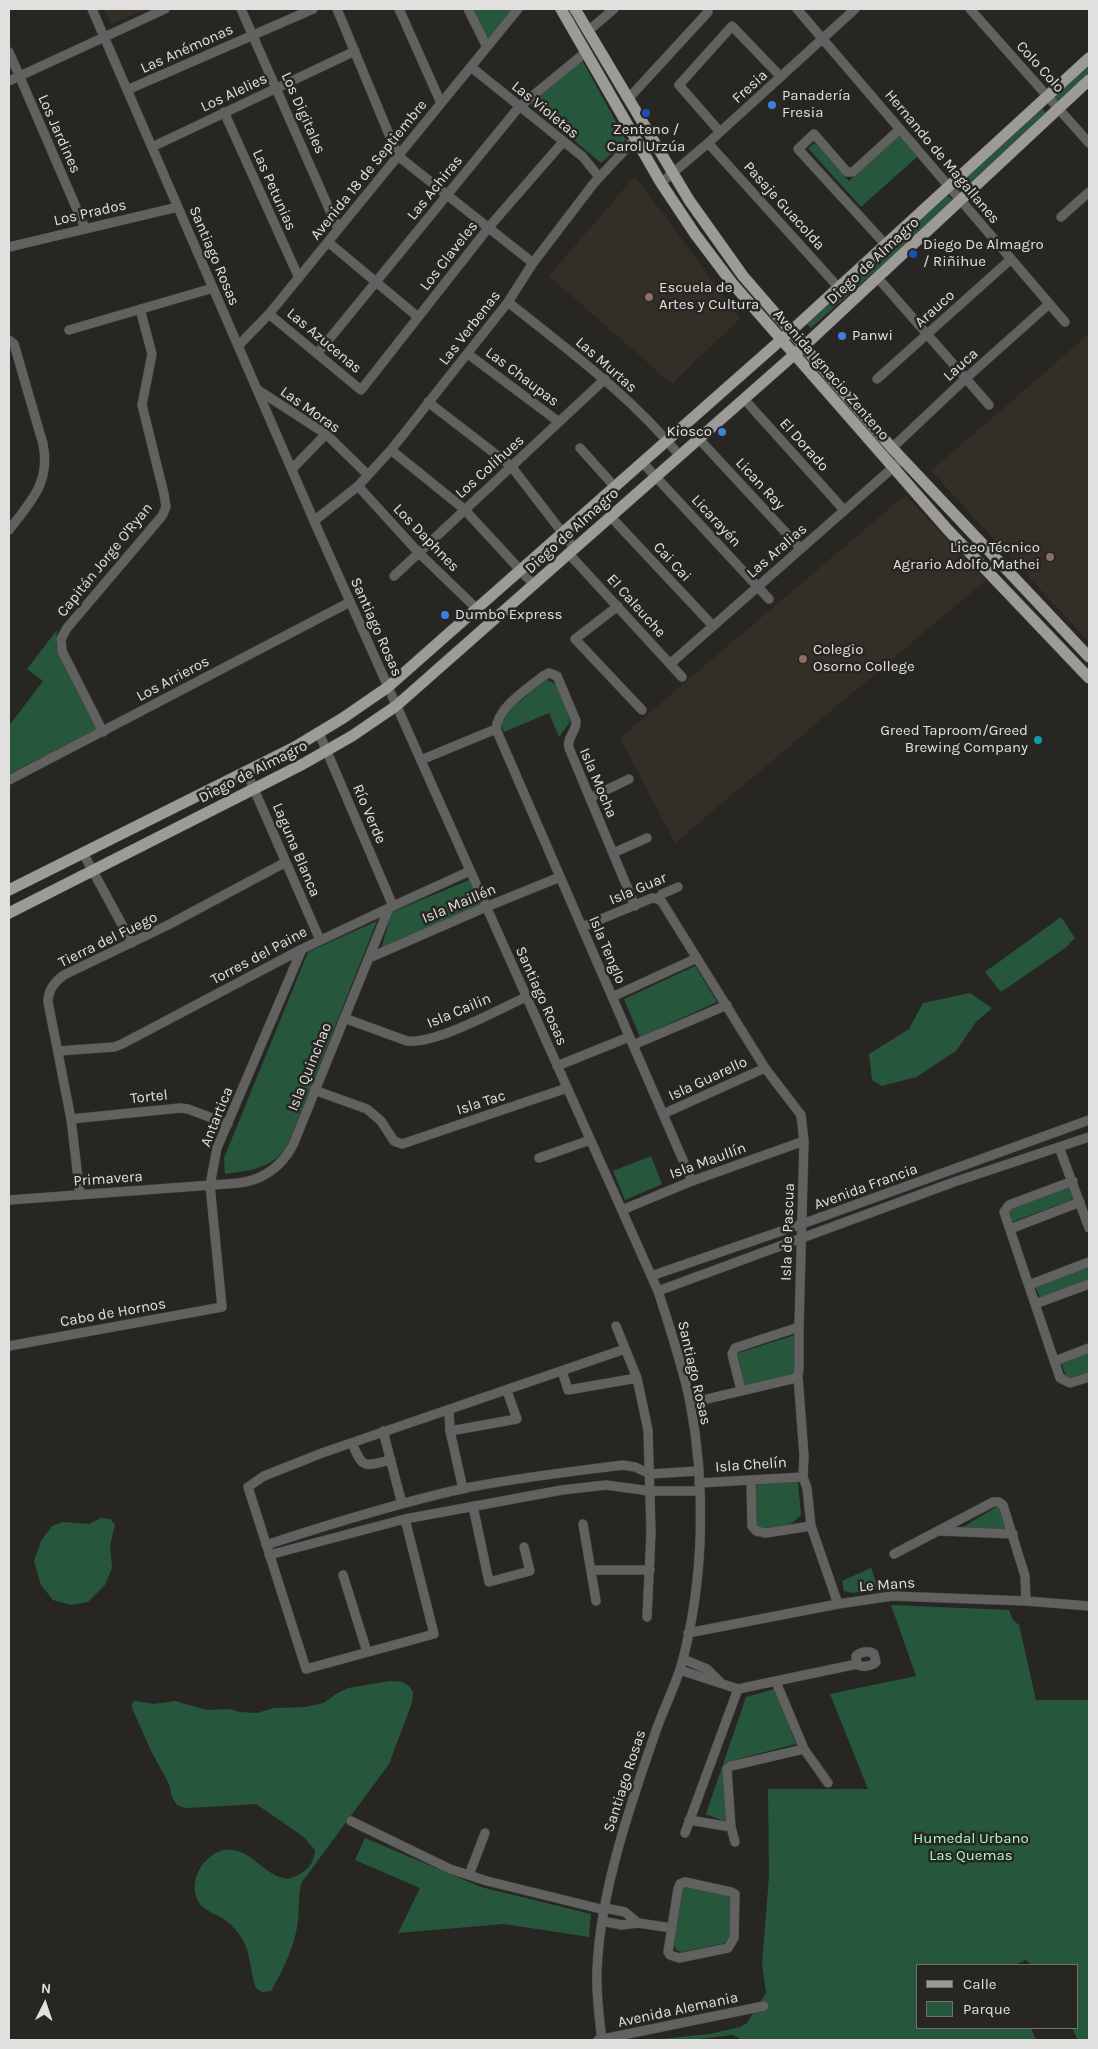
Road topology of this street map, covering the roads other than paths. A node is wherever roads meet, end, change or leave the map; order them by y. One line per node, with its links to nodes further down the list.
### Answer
1 (92, 9): 18 (street, Santiago Rosas)
2 (165, 9): 18 (street)
3 (241, 9): 17 (street, Los Digitales)
4 (313, 9): 17 (street, Las Anémonas)
5 (337, 9): 21 (street)
6 (399, 9): 34 (street)
7 (468, 9): 20 (street)
8 (518, 9): 20 (street, Avenida 18 de Septiembre)
9 (561, 9): 23 (main road, Avenida Ignacio Zenteno)
10 (575, 9): 16 (main road, Avenida Ignacio Zenteno)
11 (614, 9): 16 (street)
12 (797, 9): 19 (street, Hernando de Magallanes)
13 (855, 9): 19 (street, Fresia)
14 (970, 9): 32 (street, Colo Colo)
15 (708, 12): 33 (street)
16 (588, 31): 33 (main road, Avenida Ignacio Zenteno)
17 (253, 35): 30 (street, Los Digitales); 31 (street, Las Anémonas)
18 (104, 37): 26 (street); 31 (street, Santiago Rosas)
19 (823, 39): 27 (street, Fresia); 39 (street, Hernando de Magallanes)
20 (487, 48): 25 (street, Avenida 18 de Septiembre)
21 (355, 50): 30 (street, Los Alelies); 47 (street)
22 (9, 52): 26 (street, Los Jardines)
23 (586, 52): 35 (street, Las Achiras); 42 (main road, Avenida Ignacio Zenteno)
24 (1089, 58): 32 (main road, Diego de Almagro)
25 (471, 67): 34 (street, Avenida 18 de Septiembre); 35 (street, Las Violetas)
26 (19, 76): 28 (street); 58 (street, Los Jardines)
27 (781, 76): 40 (street, Fresia); 40 (street)
28 (9, 80)
29 (1089, 80): 36 (main road, Diego de Almagro)
30 (277, 87): 37 (street, Los Alelies); 59 (street, Los Digitales)
31 (127, 90): 46 (street, Santiago Rosas)
32 (1048, 96): 36 (street, Colo Colo); 38 (main road, Diego de Almagro)
33 (628, 99): 48 (main road, Avenida Ignacio Zenteno)
34 (441, 103): 47 (street, Avenida 18 de Septiembre)
35 (519, 107): 43 (street, Las Violetas); 53 (street, Las Achiras)
36 (1059, 108): 41 (main road, Diego de Almagro); 45 (street, Colo Colo)
37 (224, 112): 46 (street, Los Alelies); 65 (street, Las Petunias)
38 (1018, 124): 41 (main road); 51 (main road, Diego de Almagro)
39 (900, 129): 51 (street, Hernando de Magallanes); 61 (street)
40 (720, 132): 44 (street, Fresia)
41 (1030, 135): 54 (main road, Diego de Almagro)
42 (635, 139): 49 (street, Las Verbenas); 50 (main road, Avenida Ignacio Zenteno)
43 (563, 142): 49 (street, Las Violetas); 57 (street, Los Claveles)
44 (708, 143): 48 (street, Fresia); 69 (street, Pasaje Guacolda)
45 (1089, 143)
46 (152, 147): 55 (street, Santiago Rosas)
47 (398, 156): 53 (street); 59 (street, Avenida 18 de Septiembre)
48 (673, 173): 50 (street, Fresia); 77 (main road, Avenida Ignacio Zenteno)
49 (599, 177): 64 (street, Las Verbenas)
50 (661, 183): 80 (main road, Avenida Ignacio Zenteno)
51 (949, 187): 54 (street, Hernando de Magallanes); 61 (main road, Diego de Almagro)
52 (1089, 192): 56 (street)
53 (447, 194): 57 (street); 67 (street, Las Achiras)
54 (960, 200): 63 (street, Hernando de Magallanes); 66 (main road, Diego de Almagro)
55 (178, 207): 58 (street, Los Prados); 68 (street, Santiago Rosas)
56 (1061, 217)
57 (489, 227): 64 (street); 74 (street, Los Claveles)
58 (85, 228): 62 (street, Los Prados)
59 (338, 229): 60 (street, Avenida 18 de Septiembre)
60 (328, 242): 65 (street, Avenida 18 de Septiembre); 67 (street)
61 (886, 244): 69 (main road, Diego de Almagro)
62 (9, 247)
63 (1011, 259): 71 (street, Hernando de Magallanes); 78 (street, Arauco)
64 (533, 264): 70 (street, Las Verbenas)
65 (298, 278): 73 (street, Avenida 18 de Septiembre)
66 (877, 278): 78 (street); 82 (main road, Diego de Almagro)
67 (375, 282): 74 (street); 83 (street, Las Achiras)
68 (213, 288): 72 (street); 81 (street, Santiago Rosas)
69 (839, 288): 77 (main road, Diego de Almagro)
70 (508, 302): 84 (street, Las Verbenas); 86 (street, Las Murtas)
71 (1049, 304): 75 (street, Hernando de Magallanes); 88 (street, Lauca)
72 (140, 309): 76 (street); 141 (street, Capitán Jorge O'Ryan)
73 (269, 314): 81 (street, Avenida 18 de Septiembre); 83 (street, Las Azucenas)
74 (418, 317): 90 (street, Los Claveles)
75 (1065, 322)
76 (69, 330)
77 (792, 331): 80 (main road, Diego de Almagro); 82 (main road, Avenida Ignacio Zenteno)
78 (927, 334): 87 (street, Arauco); 88 (street)
79 (9, 340): 116 (street)
80 (781, 341): 85 (main road, Avenida Ignacio Zenteno); 97 (main road, Diego de Almagro)
81 (238, 346): 89 (street, Santiago Rosas)
82 (804, 346): 85 (main road, Diego de Almagro); 99 (main road, Avenida Ignacio Zenteno)
83 (317, 354): 90 (street, Las Azucenas)
84 (468, 354): 92 (street, Las Verbenas); 94 (street, Las Chaupas)
85 (793, 356): 91 (main road, Diego de Almagro); 105 (main road, Avenida Ignacio Zenteno)
86 (605, 379): 94 (street, Los Colihues); 97 (street, Las Murtas)
87 (877, 379)
88 (965, 379): 93 (street); 99 (street, Lauca)
89 (257, 390): 95 (street, Las Moras); 106 (street, Santiago Rosas)
90 (361, 390)
91 (744, 399): 96 (main road, Diego de Almagro); 112 (street, El Dorado)
92 (428, 402): 100 (street, Las Verbenas); 104 (street, El Caleuche)
93 (988, 405)
94 (560, 422): 104 (street, Los Colihues)
95 (326, 434): 106 (street); 107 (street, Las Moras)
96 (699, 439): 101 (main road, Diego de Almagro); 119 (street, Lican Ray)
97 (667, 441): 101 (street, Las Murtas); 103 (main road, Diego de Almagro)
98 (580, 448): 110 (street)
99 (892, 448): 102 (main road, Avenida Ignacio Zenteno)
100 (391, 450): 107 (street, Las Verbenas); 111 (street)
101 (680, 456): 108 (main road, Diego de Almagro)
102 (902, 459): 105 (street, Las Aralias); 114 (main road, Avenida Ignacio Zenteno)
103 (643, 463): 108 (street, Licarayén); 110 (main road, Diego de Almagro)
104 (511, 466): 111 (street, Los Colihues); 118 (street, El Caleuche)
105 (892, 468): 112 (street, Las Aralias); 117 (main road, Avenida Ignacio Zenteno)
106 (292, 469): 115 (street, Santiago Rosas)
107 (368, 475): 109 (street, Las Verbenas)
108 (656, 477): 113 (main road, Diego de Almagro); 125 (street, Licarayén)
109 (358, 486): 115 (street, Las Verbenas); 121 (street, Los Daphnes)
110 (615, 487): 118 (main road, Diego de Almagro)
111 (464, 509): 121 (street, Los Colihues); 122 (street)
112 (844, 510): 119 (street, Las Aralias)
113 (611, 517): 120 (main road, Diego de Almagro); 130 (street, Cai Cai)
114 (960, 520): 117 (main road); 131 (main road, Avenida Ignacio Zenteno)
115 (314, 521): 127 (street, Santiago Rosas)
116 (9, 530)
117 (948, 530): 132 (main road, Avenida Ignacio Zenteno)
118 (563, 532): 120 (street, El Caleuche); 122 (main road, Diego de Almagro)
119 (801, 548): 125 (street, Las Aralias)
120 (572, 551): 124 (main road, Diego de Almagro); 128 (street, El Caleuche)
121 (418, 552): 123 (street, Los Colihues); 129 (street, Los Daphnes)
122 (521, 570): 124 (street); 129 (main road, Diego de Almagro)
123 (394, 576)
124 (534, 585): 138 (main road, Diego de Almagro)
125 (758, 586): 126 (street, Licarayén); 130 (street, Las Aralias)
126 (769, 599)
127 (350, 602): 137 (street, Santiago Rosas); 141 (street, Los Arrieros)
128 (618, 606): 134 (street, El Caleuche); 139 (street)
129 (477, 609): 137 (main road, Diego de Almagro)
130 (713, 626): 134 (street, Las Aralias)
131 (1061, 628): 132 (main road); 133 (main road, Avenida Ignacio Zenteno)
132 (1051, 637): 136 (main road, Avenida Ignacio Zenteno)
133 (1089, 657)
134 (670, 664): 135 (street, El Caleuche)
135 (682, 677)
136 (1089, 678)
137 (388, 687): 138 (street, Santiago Rosas); 142 (main road, Diego de Almagro)
138 (396, 706): 143 (main road, Diego de Almagro); 144 (street, Santiago Rosas)
139 (642, 710)
140 (496, 729): 144 (street); 149 (street, Isla Mocha); 156 (street, Isla Tenglo)
141 (103, 732): 147 (street, Los Arrieros)
142 (319, 733): 143 (street, Río Verde); 145 (main road, Diego de Almagro)
143 (328, 751): 148 (main road, Diego de Almagro); 161 (street, Río Verde)
144 (421, 760): 155 (street, Santiago Rosas)
145 (246, 771): 148 (street, Laguna Blanca); 151 (main road, Diego de Almagro)
146 (629, 779): 149 (street)
147 (9, 780)
148 (254, 789): 153 (street, Laguna Blanca); 154 (main road, Diego de Almagro)
149 (590, 798): 152 (street, Isla Mocha)
150 (647, 838): 152 (street)
151 (83, 853): 154 (street); 158 (main road, Diego de Almagro)
152 (613, 853): 160 (street, Isla Mocha)
153 (286, 862): 165 (street, Laguna Blanca); 166 (street, Tierra del Fuego)
154 (92, 871): 163 (main road, Diego de Almagro); 166 (street)
155 (470, 871): 161 (street, Torres del Paine); 162 (street, Santiago Rosas)
156 (560, 877): 162 (street, Isla Maillén); 164 (street, Isla Tenglo)
157 (678, 887): 159 (street, Isla Guar)
158 (9, 890)
159 (658, 899): 160 (street, Isla Guar); 169 (street, Isla de Pascua)
160 (635, 906): 164 (street, Isla Guar)
161 (391, 907): 165 (street, Torres del Paine); 168 (street, Isla Quinchao)
162 (486, 907): 168 (street, Isla Maillén); 170 (street, Santiago Rosas)
163 (9, 913)
164 (582, 927): 171 (street, Isla Tenglo)
165 (320, 940): 167 (street, Torres del Paine)
166 (132, 943): 175 (street, Tierra del Fuego)
167 (302, 949): 175 (street, Torres del Paine); 183 (street, Antartica)
168 (369, 958): 173 (street, Isla Quinchao)
169 (697, 958): 171 (street); 172 (street, Isla de Pascua)
170 (526, 997): 173 (street, Isla Cailin); 176 (street, Santiago Rosas)
171 (612, 997): 174 (street, Isla Tenglo)
172 (727, 1005): 174 (street); 177 (street, Isla de Pascua)
173 (344, 1018): 179 (street, Isla Quinchao)
174 (631, 1041): 176 (street); 180 (street, Isla Tenglo)
175 (58, 1051): 181 (street, Tierra del Fuego)
176 (557, 1066): 178 (street, Santiago Rosas)
177 (765, 1068): 180 (street, Isla Guarello); 187 (street, Isla de Pascua)
178 (567, 1088): 179 (street, Isla Tac); 185 (street, Santiago Rosas)
179 (314, 1090): 195 (street, Isla Quinchao)
180 (663, 1114): 192 (street, Isla Tenglo)
181 (71, 1119): 183 (street, Tortel); 196 (street, Tierra del Fuego)
182 (1089, 1120): 186 (street, Avenida Francia)
183 (228, 1124): 195 (street, Antartica)
184 (1089, 1137): 188 (street, Avenida Francia)
185 (590, 1140): 190 (street); 200 (street, Santiago Rosas)
186 (1037, 1140): 189 (street); 191 (street, Avenida Francia)
187 (804, 1142): 192 (street, Isla Maullín); 202 (street, Isla de Pascua)
188 (1059, 1147): 189 (street, Avenida Francia); 193 (street)
189 (1043, 1152): 194 (street, Avenida Francia)
190 (538, 1158)
191 (950, 1171): 194 (street); 198 (street, Avenida Francia)
192 (692, 1181): 200 (street, Isla Maullín)
193 (1073, 1181): 199 (street); 204 (street)
194 (954, 1182): 201 (street, Avenida Francia)
195 (210, 1185): 196 (street, Primavera); 212 (street, Antartica)
196 (80, 1195): 197 (street, Primavera)
197 (9, 1200)
198 (868, 1201): 201 (street); 202 (street, Avenida Francia)
199 (1080, 1202): 203 (street); 204 (street)
200 (622, 1210): 207 (street, Santiago Rosas)
201 (872, 1212): 205 (street, Avenida Francia)
202 (802, 1224): 205 (street, Isla de Pascua); 207 (street, Avenida Francia)
203 (1089, 1228)
204 (1010, 1229): 209 (street)
205 (802, 1238): 210 (street, Avenida Francia); 214 (street, Isla de Pascua)
206 (1089, 1262): 209 (street)
207 (651, 1276): 210 (street, Santiago Rosas)
208 (1089, 1284): 211 (street)
209 (1029, 1285): 211 (street)
210 (658, 1291): 225 (street, Santiago Rosas)
211 (1035, 1304): 218 (street)
212 (222, 1307): 215 (street, Cabo de Hornos)
213 (616, 1326): 217 (street)
214 (799, 1327): 220 (street, Isla de Pascua); 223 (street)
215 (9, 1346)
216 (1089, 1348): 218 (street)
217 (625, 1349): 219 (street); 222 (street)
218 (1054, 1361): 221 (street)
219 (562, 1371): 222 (street); 224 (street)
220 (798, 1376): 223 (street); 233 (street, Isla de Pascua)
221 (1089, 1377)
222 (637, 1378): 232 (street)
223 (741, 1390): 225 (street)
224 (507, 1391): 226 (street); 228 (street)
225 (690, 1403): 231 (street, Santiago Rosas)
226 (449, 1410): 227 (street); 228 (street)
227 (383, 1431): 229 (street); 230 (street)
228 (450, 1431): 236 (street)
229 (352, 1443): 230 (street); 245 (street)
230 (391, 1460): 238 (street)
231 (698, 1471): 232 (street); 235 (street, Santiago Rosas)
232 (650, 1474): 236 (street); 237 (street)
233 (803, 1477): 234 (street, Isla Chelín); 242 (street, Isla de Pascua)
234 (751, 1480): 235 (street, Isla Chelín); 242 (street)
235 (700, 1487): 237 (street, Isla Chelín); 257 (street, Santiago Rosas)
236 (464, 1489): 238 (street)
237 (650, 1491): 239 (street, Isla Chelín); 250 (street)
238 (402, 1504): 245 (street)
239 (473, 1506): 240 (street, Isla Chelín); 246 (street)
240 (405, 1519): 248 (street, Isla Chelín); 258 (street)
241 (583, 1524): 249 (street)
242 (811, 1526): 254 (street, Isla de Pascua)
243 (940, 1531): 244 (street); 244 (street); 247 (street)
244 (1013, 1534): 252 (street)
245 (266, 1545): 248 (street)
246 (524, 1547)
247 (894, 1554)
248 (269, 1555): 258 (street)
249 (592, 1570): 250 (street); 253 (street)
250 (650, 1570): 256 (street)
251 (343, 1575): 258 (street)
252 (1026, 1601): 254 (street, Le Mans); 255 (street, Le Mans)
253 (596, 1602)
254 (838, 1604): 257 (street, Le Mans)
255 (1089, 1606)
256 (648, 1617)
257 (688, 1633): 259 (street, Santiago Rosas)
258 (367, 1652)
259 (683, 1660): 261 (street, Santiago Rosas); 263 (street)
260 (857, 1664): 262 (street)
261 (680, 1670): 263 (street); 274 (street, Santiago Rosas)
262 (776, 1682): 264 (street); 265 (street)
263 (721, 1684): 264 (street)
264 (738, 1689): 268 (street)
265 (804, 1749): 266 (street); 269 (street)
266 (828, 1783)
267 (351, 1820): 273 (street)
268 (689, 1820): 269 (street); 271 (street)
269 (731, 1827): 272 (street)
270 (485, 1833): 273 (street)
271 (685, 1833)
272 (735, 1842)
273 (469, 1875): 274 (street)
274 (605, 1909): 275 (street, Santiago Rosas); 276 (street)
275 (602, 1921): 276 (street); 280 (street, Santiago Rosas)
276 (638, 1923): 277 (street)
277 (672, 1928): 277 (street)
278 (764, 2006): 280 (street, Avenida Alemania)
279 (598, 2040): 280 (street, Avenida Alemania)
280 (602, 2040)

